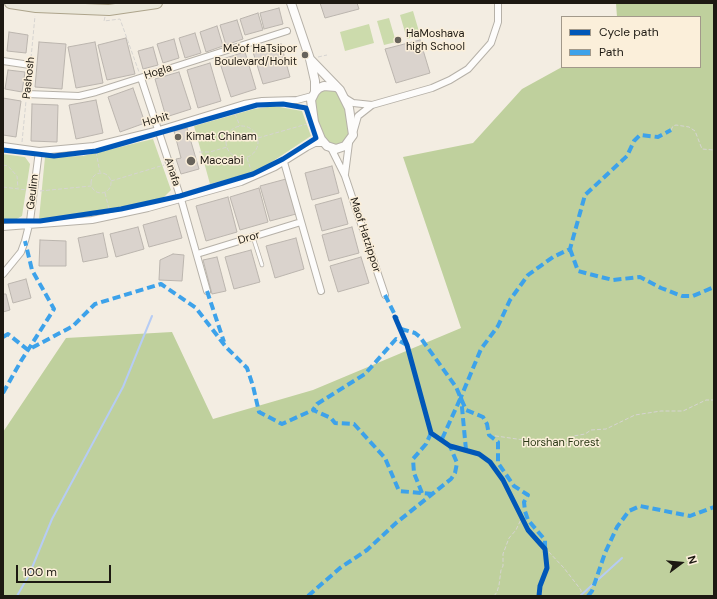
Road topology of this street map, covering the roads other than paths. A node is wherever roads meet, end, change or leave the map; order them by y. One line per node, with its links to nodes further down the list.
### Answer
1 (10, 3): 2 (main road)
2 (157, 3)
3 (291, 3): 8 (street)
4 (492, 3): 6 (street)
5 (498, 3): 6 (street)
6 (497, 14): 16 (street)
7 (287, 31): 11 (street, Hogla)
8 (310, 59): 12 (street); 14 (street)
9 (3, 61): 10 (street)
10 (30, 65)
11 (141, 78): 13 (street, Hogla); 17 (street, Anafa)
12 (336, 87): 14 (street); 15 (street)
13 (27, 94)
14 (314, 94): 17 (street, Hohit); 19 (street)
15 (345, 98): 16 (street); 18 (street)
16 (372, 105): 18 (street)
17 (159, 130): 23 (street, Hohit); 26 (street, Anafa)
18 (354, 130): 20 (street)
19 (324, 143): 22 (street); 24 (street)
20 (349, 143): 22 (street); 25 (street, Maof Hatzippor)
21 (3, 146): 23 (street, Hohit)
22 (332, 148): 25 (street, Maof Hatzippor)
23 (39, 151): 29 (street, Geulim)
24 (284, 162): 26 (street); 27 (street)
25 (345, 176): 36 (street, Maof Hatzippor)
26 (181, 199): 29 (street); 31 (street, Anafa)
27 (301, 222): 30 (street, Dror); 35 (street)
28 (3, 226): 29 (street)
29 (29, 226): 33 (street, Geulim)
30 (254, 237): 31 (street, Dror); 32 (lane)
31 (197, 254): 34 (street, Anafa)
32 (262, 265)
33 (3, 274)
34 (207, 291)
35 (322, 291)
36 (385, 295)

